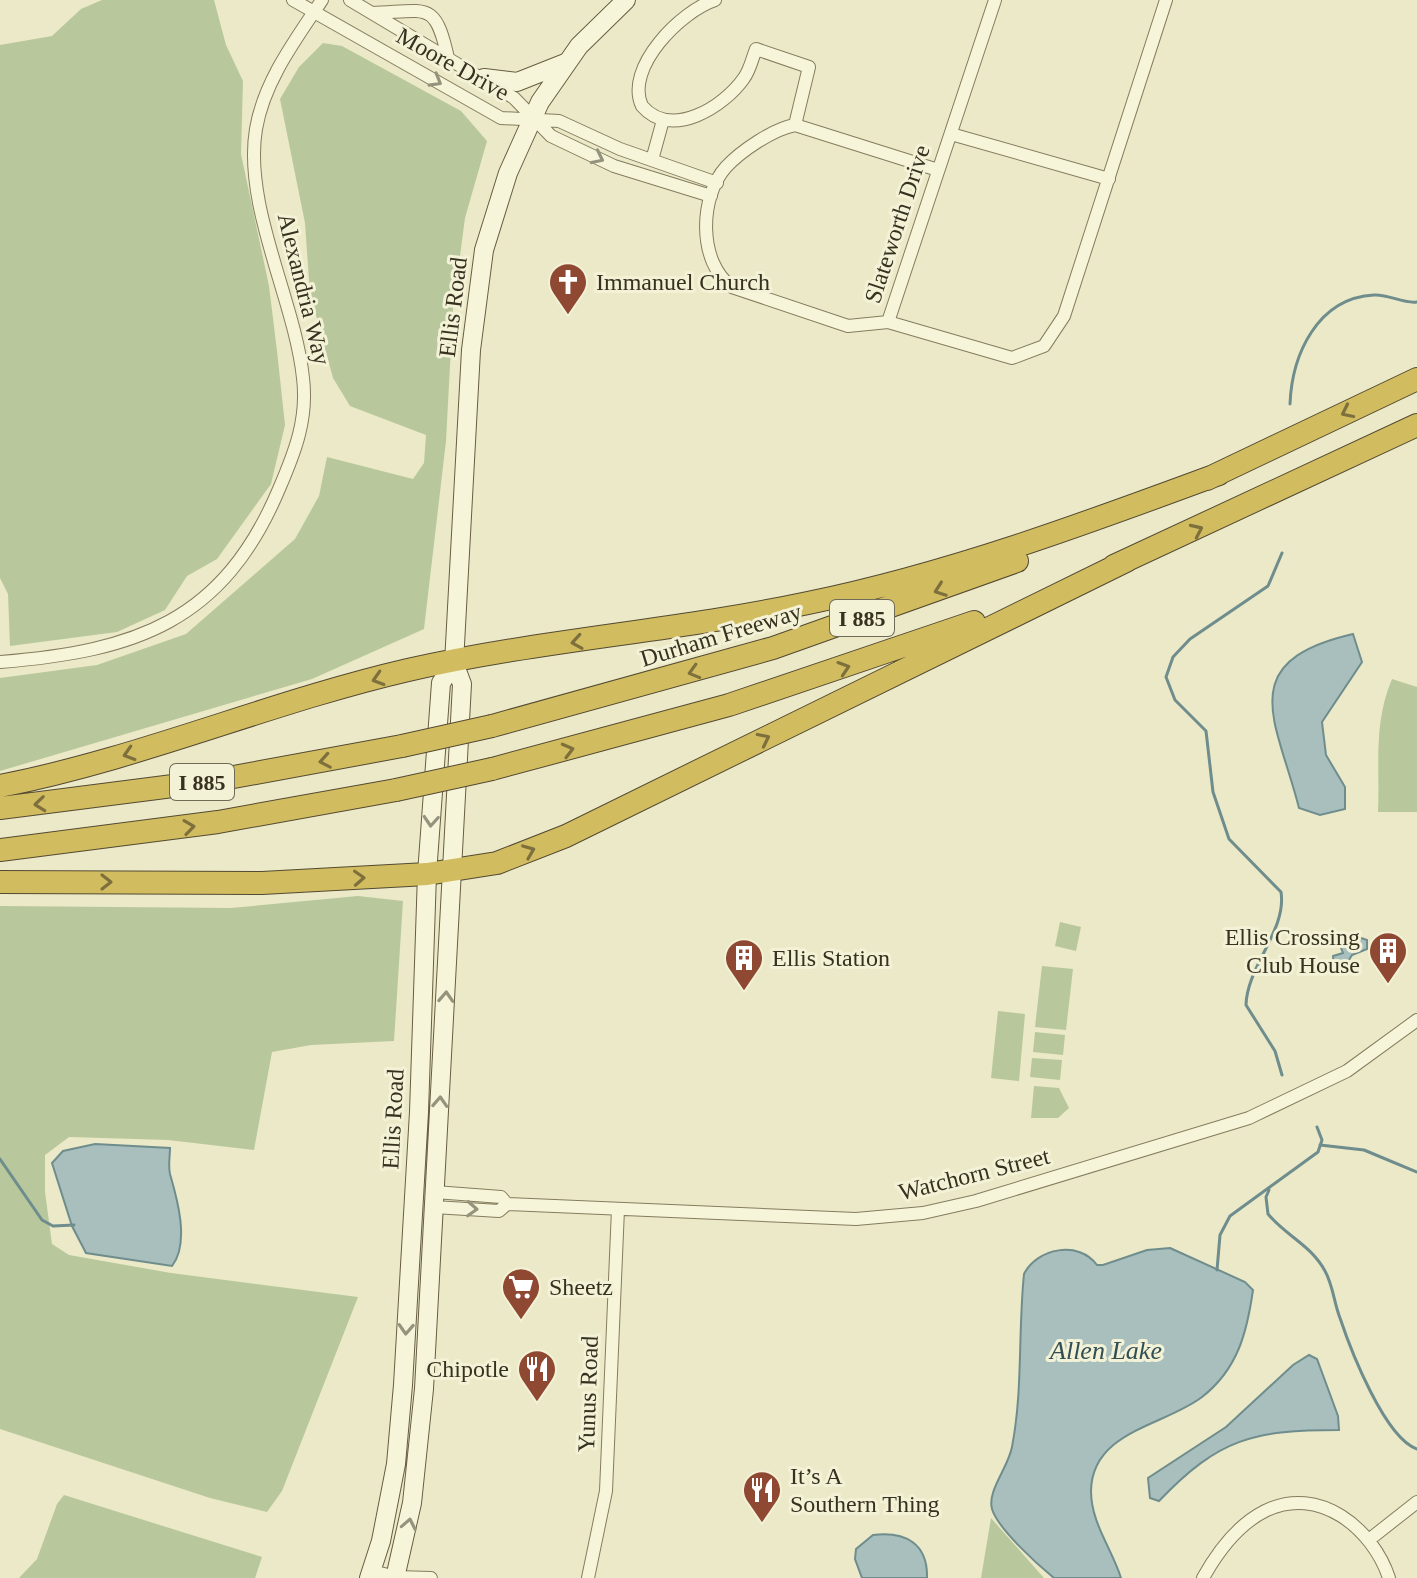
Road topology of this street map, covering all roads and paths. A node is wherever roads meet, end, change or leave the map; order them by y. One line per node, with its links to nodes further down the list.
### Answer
1 (293, 0): 8 (street, Moore Drive)
2 (322, 0): 8 (street, Alexandria Way)
3 (350, 0): 9 (street, Moore Drive)
4 (626, 0): 11 (main road, Ellis Road)
5 (715, 0): 14 (street)
6 (995, 0): 16 (street, Slateworth Drive)
7 (1166, 0): 19 (street, Slateworth Drive)
8 (314, 13): 13 (street, Moore Drive, one-way to 13); 27 (street, Alexandria Way)
9 (372, 13): 10 (street, Moore Drive); 10 (street)
10 (448, 58): 12 (street, Moore Drive)
11 (565, 63): 12 (main road); 13 (main road, Ellis Road)
12 (484, 78): 13 (street, Moore Drive)
13 (531, 119): 17 (street); 21 (street, one-way to 21); 28 (main road, Ellis Road)
14 (663, 120): 15 (street); 17 (street)
15 (795, 125): 18 (street); 20 (street)
16 (951, 134): 18 (street, Slateworth Drive); 19 (street, Slateworth Drive)
17 (652, 160): 20 (street)
18 (938, 170): 22 (street, Slateworth Drive)
19 (1109, 179): 22 (street, Slateworth Drive)
20 (717, 183): 21 (street)
21 (711, 196): 22 (street)
22 (888, 322)
23 (1417, 379): 25 (highway, Durham Freeway / I 885, one-way to 25)
24 (1417, 425): 26 (highway, I 885, one-way to 24)
25 (1219, 474): 28 (highway, one-way to 28); 30 (highway, Durham Freeway / I 885, one-way to 30, bridge)
26 (1126, 561): 31 (highway, I 885, one-way to 26, bridge); 32 (highway, one-way to 26)
27 (0, 662)
28 (454, 663): 29 (highway, one-way to 29); 32 (main road, Ellis Road); 33 (main road, Ellis Road, one-way to 33)
29 (0, 786)
30 (0, 808)
31 (0, 850)
32 (454, 871): 33 (highway); 38 (main road, Ellis Road, one-way to 32)
33 (427, 874): 34 (highway, one-way to 33); 36 (main road, Ellis Road)
34 (0, 882)
35 (1417, 1020): 39 (street, Watchorn Street)
36 (419, 1112): 37 (main road, Ellis Road); 38 (main road)
37 (413, 1199): 40 (main road); 43 (main road, Ellis Road, one-way to 43)
38 (435, 1200): 39 (street, Watchorn Street); 40 (main road, Ellis Road)
39 (618, 1209): 46 (street, Yunus Road)
40 (428, 1311): 44 (main road, Ellis Road, one-way to 40)
41 (1417, 1502): 42 (street)
42 (1370, 1539): 47 (street); 48 (street)
43 (370, 1575): 44 (street)
44 (396, 1578): 45 (street)
45 (431, 1578)
46 (588, 1578)
47 (1203, 1578)
48 (1389, 1578)

